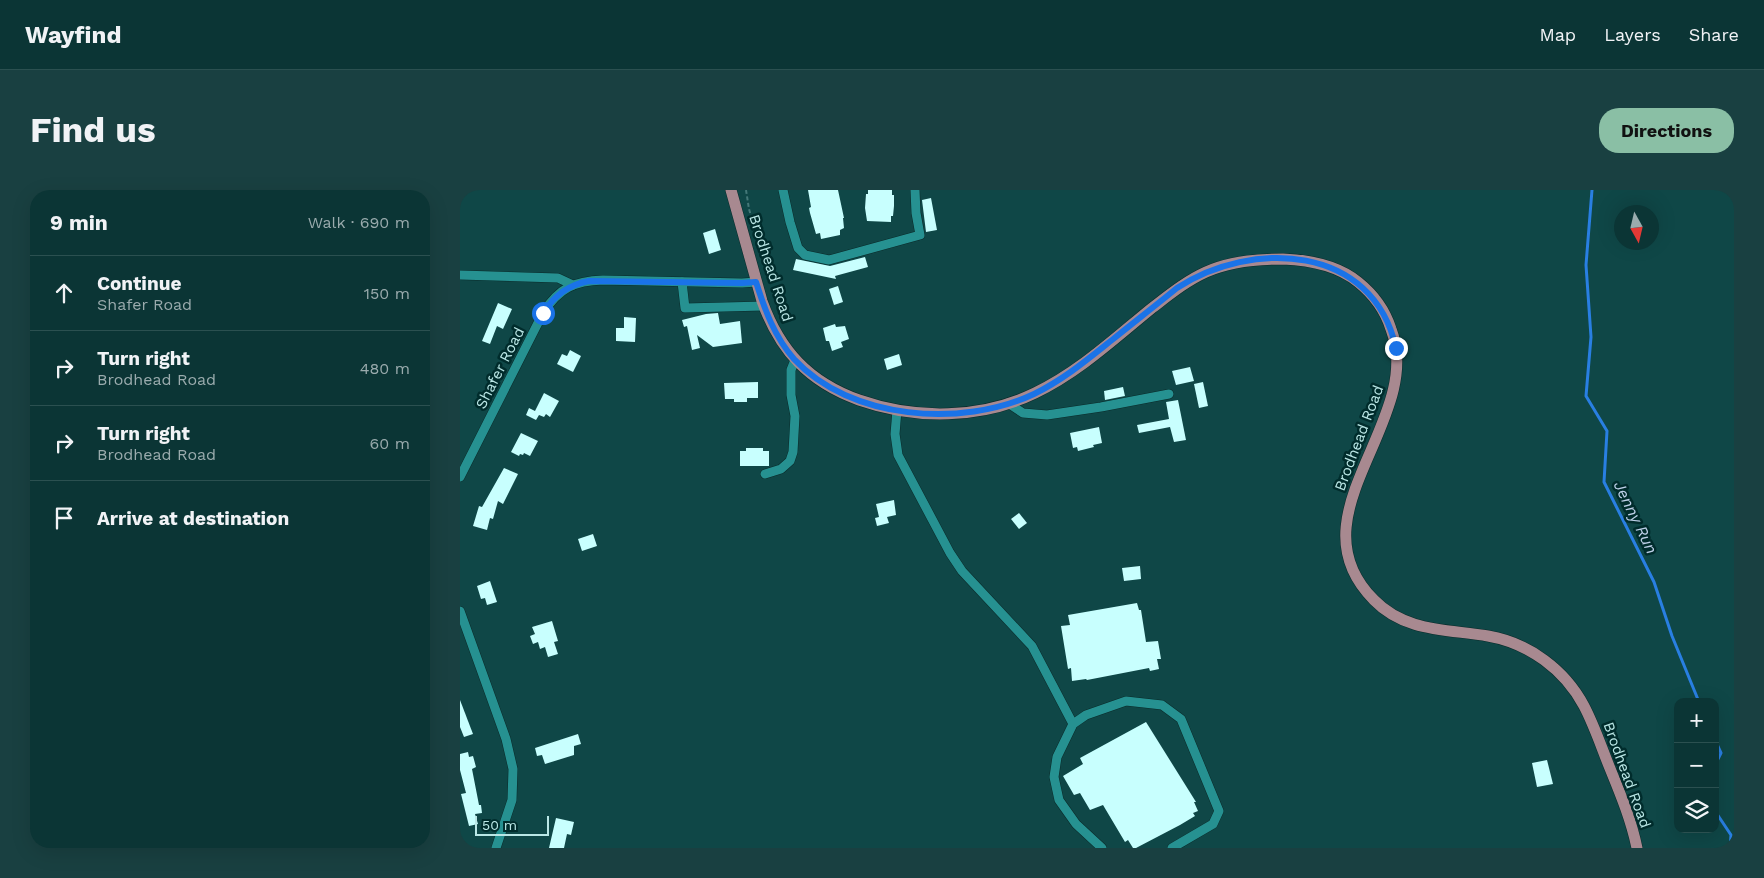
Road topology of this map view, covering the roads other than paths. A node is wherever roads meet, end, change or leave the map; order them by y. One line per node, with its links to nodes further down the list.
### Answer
1 (731, 190): 6 (main road, Brodhead Road)
2 (784, 190): 3 (street)
3 (915, 190)
4 (460, 275): 7 (street)
5 (682, 282): 6 (street, Shafer Road); 7 (street, Shafer Road); 8 (street)
6 (756, 282): 8 (main road, Brodhead Road)
7 (574, 285): 14 (street, Shafer Road)
8 (764, 306): 9 (main road, Brodhead Road)
9 (795, 360): 12 (main road, Brodhead Road); 13 (street)
10 (1168, 394): 11 (street)
11 (1008, 403): 12 (main road, Brodhead Road); 20 (main road, Brodhead Road)
12 (897, 410): 16 (street)
13 (765, 474)
14 (460, 477)
15 (460, 611): 17 (street)
16 (1073, 724): 18 (street); 19 (street)
17 (496, 848)
18 (1102, 848)
19 (1172, 848)
20 (1636, 848)

